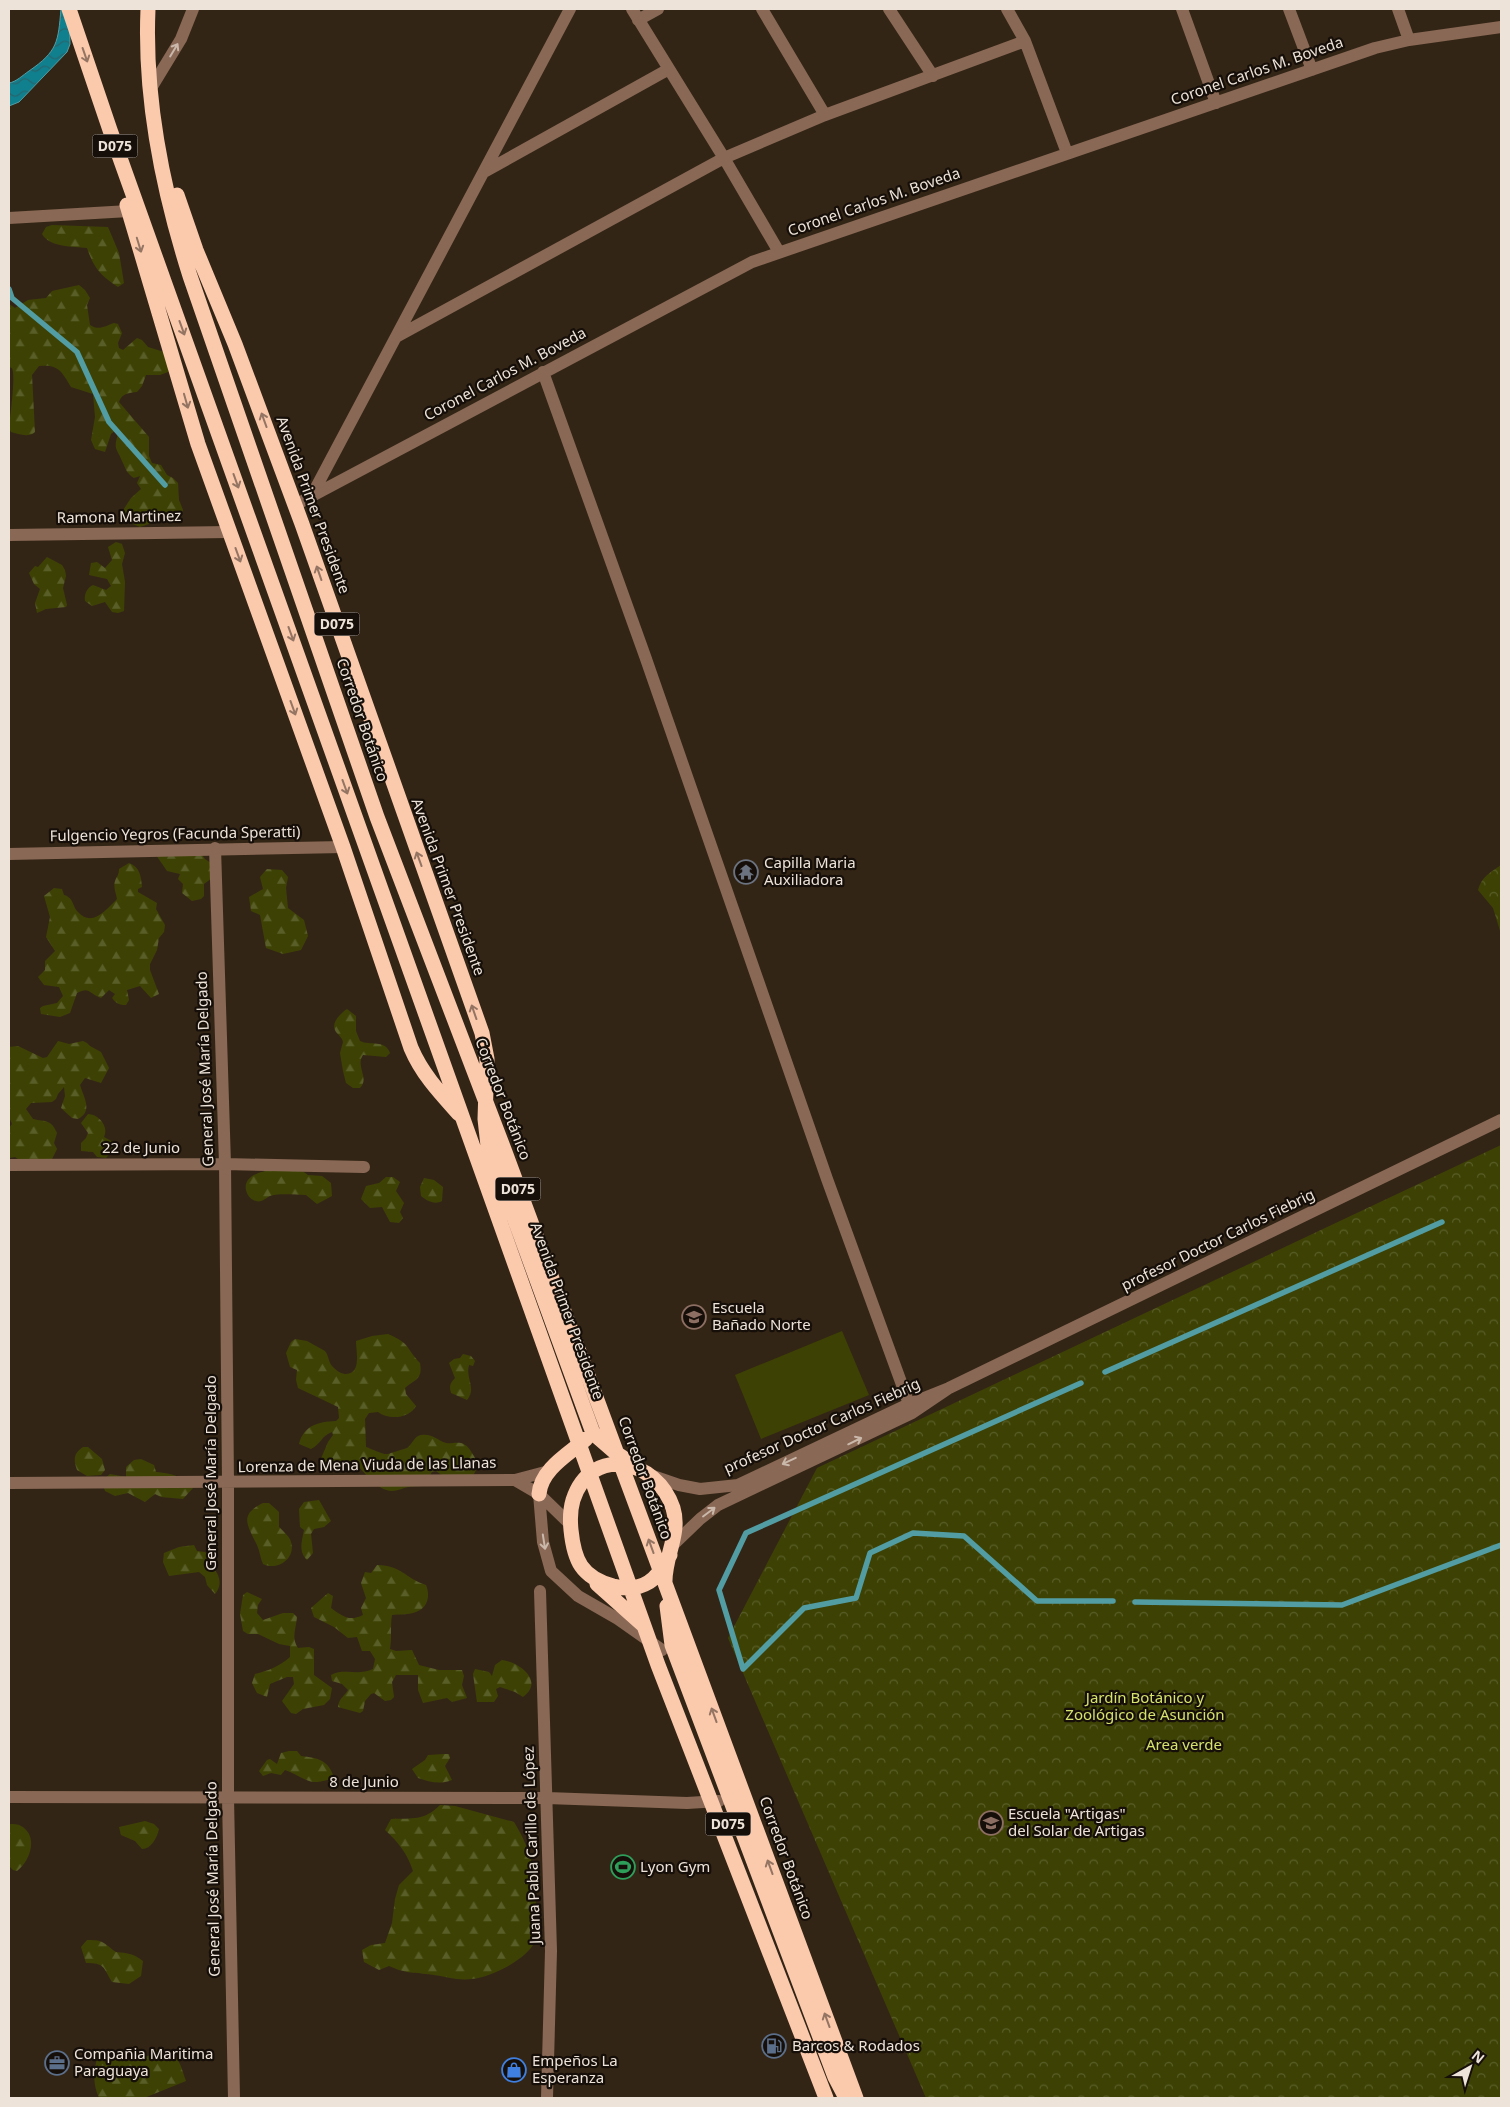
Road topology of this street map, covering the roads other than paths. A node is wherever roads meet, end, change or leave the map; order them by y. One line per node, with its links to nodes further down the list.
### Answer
1 (69, 9): 23 (highway, D075, one-way to 23)
2 (148, 9): 19 (highway, D075)
3 (194, 9): 19 (street, one-way to 3)
4 (570, 9): 26 (street)
5 (658, 9): 12 (street)
6 (762, 9): 22 (street)
7 (889, 9): 18 (street)
8 (1007, 9): 14 (street)
9 (1182, 9): 20 (street)
10 (1289, 9): 17 (street)
11 (1398, 9): 15 (street)
12 (635, 14): 16 (street)
13 (1501, 26): 15 (street, Coronel Carlos M. Boveda)
14 (1025, 40): 18 (street); 24 (street)
15 (1408, 40): 17 (street, Coronel Carlos M. Boveda)
16 (669, 69): 25 (street); 26 (street)
17 (1312, 70): 20 (street, Coronel Carlos M. Boveda)
18 (933, 76): 22 (street)
19 (150, 90): 21 (highway, D075)
20 (1216, 102): 24 (street, Coronel Carlos M. Boveda)
21 (152, 110): 33 (highway, Avenida Primer Presidente / D075, one-way to 21); 67 (highway, Corredor Botánico / D075, one-way to 21)
22 (825, 115): 25 (street)
23 (110, 130): 27 (highway, Avenida Primer Presidente / D075); 65 (highway, D075, one-way to 65)
24 (1067, 153): 29 (street, Coronel Carlos M. Boveda)
25 (724, 158): 29 (street); 30 (street)
26 (484, 172): 30 (street)
27 (129, 211): 28 (street); 34 (highway, Avenida Primer Presidente / D075, one-way to 34)
28 (9, 218)
29 (778, 252): 31 (street, Coronel Carlos M. Boveda)
30 (396, 337): 32 (street)
31 (543, 372): 32 (street, Coronel Carlos M. Boveda); 45 (street)
32 (312, 495): 33 (street, Coronel Carlos M. Boveda)
33 (295, 505): 40 (highway, Avenida Primer Presidente / D075, one-way to 33)
34 (229, 532): 35 (street, Ramona Martinez); 36 (highway, Avenida Primer Presidente / D075, one-way to 36)
35 (9, 536)
36 (343, 847): 37 (street, Fulgencio Yegros (Facunda Speratti)); 40 (highway, Avenida Primer Presidente / D075)
37 (215, 848): 38 (street, Fulgencio Yegros (Facunda Speratti)); 41 (street, General José María Delgado)
38 (9, 854)
39 (1501, 1120): 44 (street, profesor Doctor Carlos Fiebrig)
40 (488, 1146): 46 (highway, Avenida Primer Presidente / D075)
41 (225, 1164): 42 (street, 22 de Junio); 43 (street, 22 de Junio); 51 (street, General José María Delgado)
42 (9, 1165)
43 (364, 1167)
44 (949, 1388): 45 (street, profesor Doctor Carlos Fiebrig); 55 (street, profesor Doctor Carlos Fiebrig, one-way to 44)
45 (909, 1404): 48 (street, profesor Doctor Carlos Fiebrig, one-way to 48)
46 (593, 1433): 47 (highway); 48 (highway, Avenida Primer Presidente / D075); 52 (highway, D075)
47 (549, 1471): 49 (street, Lorenza de Mena Viuda de las Llanas); 53 (highway)
48 (645, 1472): 52 (highway, D075); 55 (highway, Avenida Primer Presidente / D075)
49 (515, 1480): 51 (street, Lorenza de Mena Viuda de las Llanas); 53 (street, Lorenza de Mena Viuda de las Llanas)
50 (9, 1483): 51 (street, Lorenza de Mena Viuda de las Llanas)
51 (228, 1483): 60 (street, General José María Delgado)
52 (579, 1486): 54 (highway, D075)
53 (539, 1494): 54 (street, Lorenza de Mena Viuda de las Llanas); 58 (street, one-way to 58)
54 (571, 1525): 56 (highway, D075)
55 (671, 1550): 56 (highway, Avenida Primer Presidente / D075); 66 (highway, Avenida Primer Presidente / D075)
56 (587, 1574): 58 (highway, D075)
57 (540, 1591): 61 (street, Juana Pabla Carillo de López)
58 (662, 1650): 62 (highway, D075)
59 (9, 1797): 60 (street, 8 de Junio)
60 (228, 1798): 61 (street, 8 de Junio); 63 (street, General José María Delgado)
61 (546, 1798): 62 (street, 8 de Junio); 64 (street, Juana Pabla Carillo de López)
62 (719, 1801): 65 (highway, D075)
63 (234, 2098)
64 (547, 2098)
65 (828, 2098)
66 (846, 2098)
67 (856, 2098)

